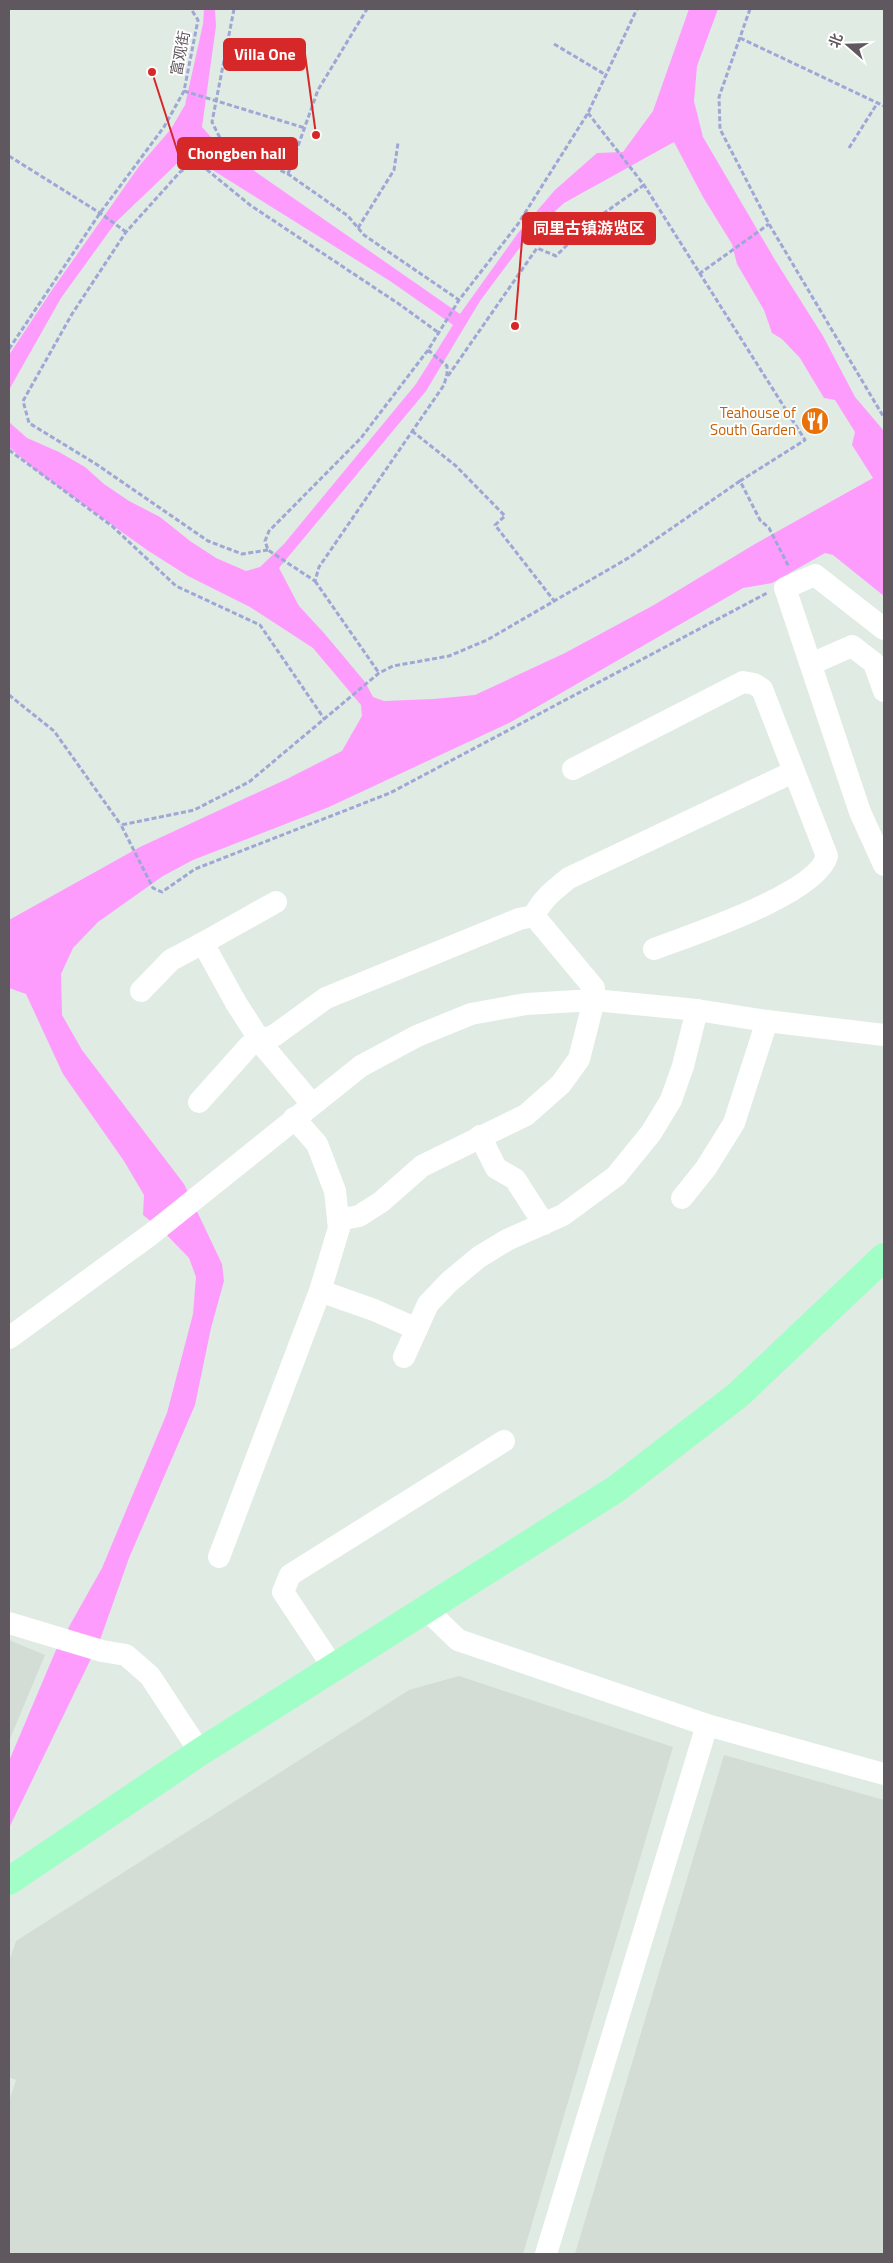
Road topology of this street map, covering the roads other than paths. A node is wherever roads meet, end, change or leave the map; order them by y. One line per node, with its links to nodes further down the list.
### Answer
1 (884, 629): 2 (street)
2 (810, 664): 3 (street); 6 (street)
3 (884, 687)
4 (573, 770): 5 (street)
5 (793, 772): 8 (street); 10 (street)
6 (884, 865)
7 (276, 902): 9 (street)
8 (534, 916): 12 (street); 16 (street)
9 (204, 943): 11 (street); 16 (street)
10 (654, 949)
11 (141, 991)
12 (594, 1000): 13 (street); 18 (street); 20 (street)
13 (697, 1010): 14 (street); 23 (street)
14 (768, 1021): 15 (street); 21 (street)
15 (884, 1035)
16 (260, 1041): 17 (street); 18 (street)
17 (199, 1102)
18 (312, 1104): 19 (street)
19 (294, 1118): 22 (street); 27 (street)
20 (480, 1136): 22 (street); 23 (street)
21 (682, 1198)
22 (338, 1220): 25 (street)
23 (544, 1224): 26 (street)
24 (884, 1257): 31 (main road)
25 (320, 1291): 26 (street); 30 (street)
26 (417, 1329): 28 (street)
27 (9, 1338)
28 (404, 1357)
29 (504, 1441): 33 (street)
30 (219, 1558)
31 (425, 1608): 33 (main road); 34 (street)
32 (9, 1623): 35 (street)
33 (333, 1667): 35 (main road)
34 (707, 1725): 36 (street); 38 (street)
35 (200, 1752): 37 (main road)
36 (884, 1774)
37 (9, 1881)
38 (546, 2254)

